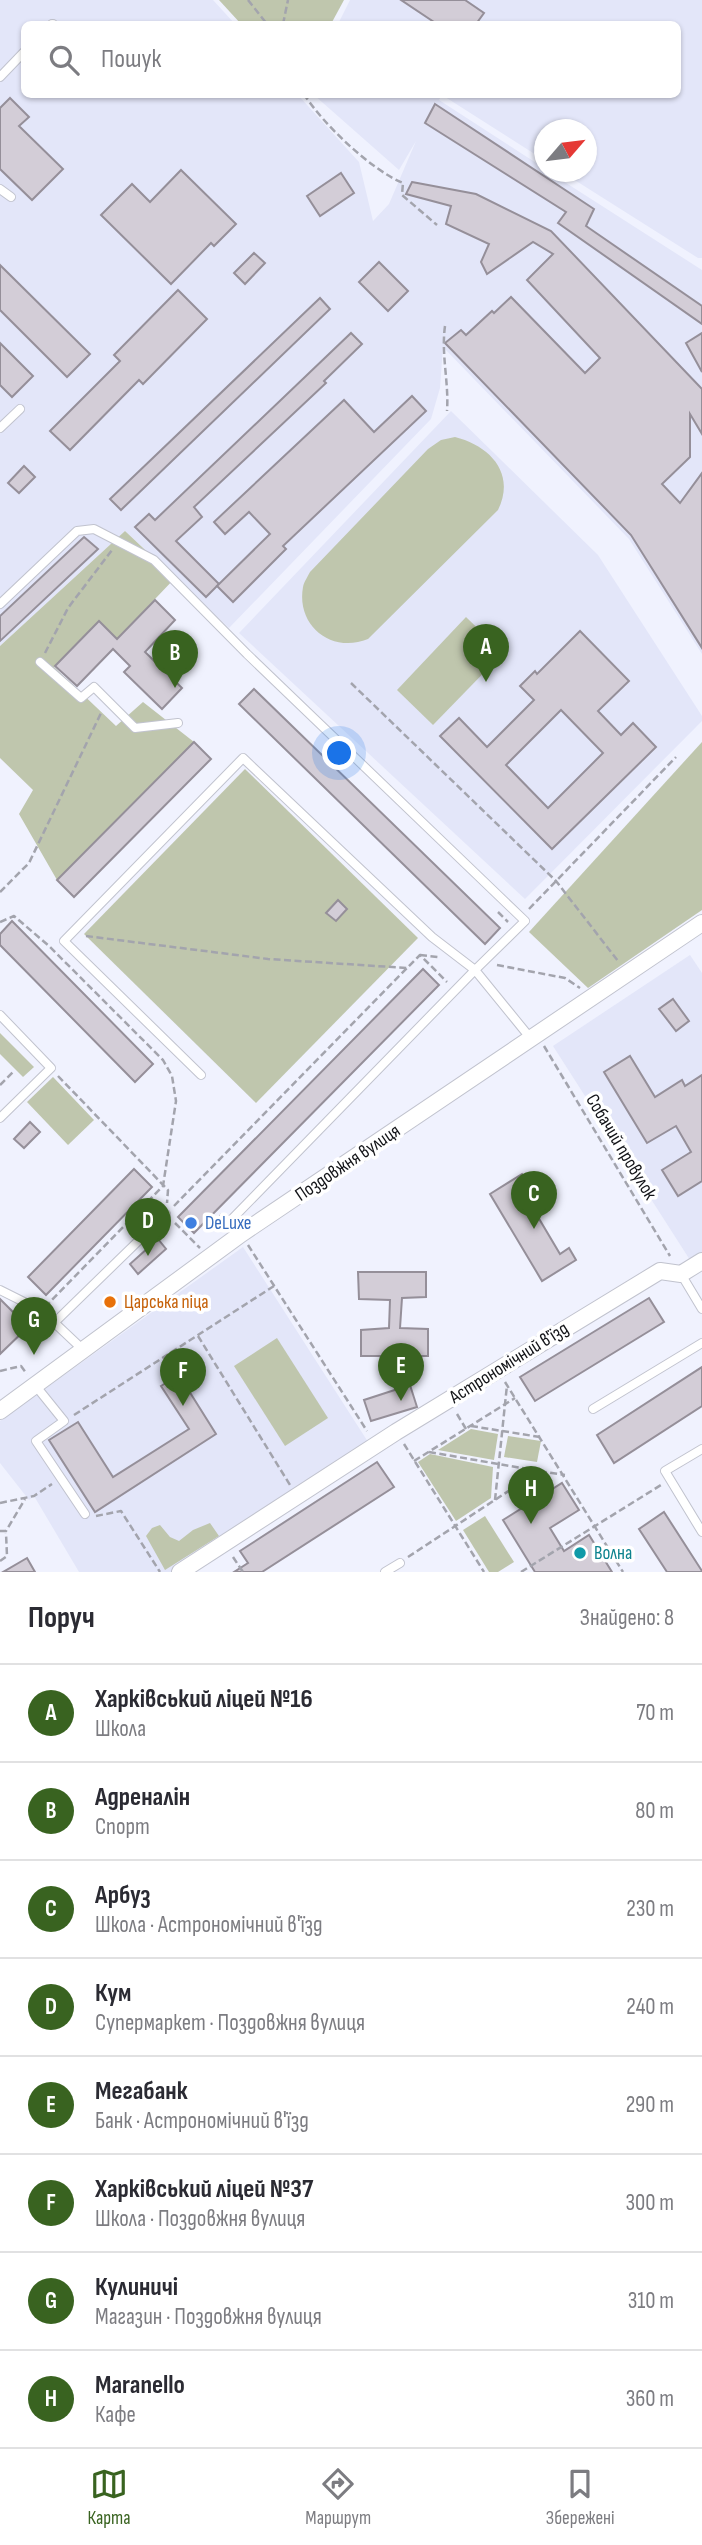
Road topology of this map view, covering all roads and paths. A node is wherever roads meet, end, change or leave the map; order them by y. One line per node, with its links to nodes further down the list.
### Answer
1 (248, 0): 3 (path)
2 (288, 0): 4 (path)
3 (265, 21)
4 (284, 21)
5 (21, 55): 6 (lane)
6 (0, 77)
7 (307, 98): 10 (path)
8 (0, 189): 9 (lane)
9 (11, 197)
10 (437, 225)
11 (445, 326): 13 (path)
12 (20, 409): 14 (lane)
13 (447, 411)
14 (0, 428)
15 (119, 541): 16 (lane); 17 (path); 32 (lane)
16 (0, 604)
17 (40, 662): 19 (lane)
18 (351, 683): 22 (path)
19 (107, 701): 20 (lane); 23 (path)
20 (178, 723)
21 (676, 757): 22 (path)
22 (556, 881): 24 (path); 35 (path)
23 (0, 892)
24 (531, 906)
25 (492, 907): 28 (path)
26 (0, 922): 45 (path)
27 (702, 923): 39 (street, Поздовжня вулиця)
28 (512, 926)
29 (71, 934): 31 (lane); 33 (path); 42 (lane)
30 (420, 955): 31 (path); 33 (path); 36 (path)
31 (461, 959): 34 (lane)
32 (483, 962): 34 (lane); 37 (path)
33 (407, 968): 47 (path)
34 (475, 970): 39 (lane); 48 (lane)
35 (624, 970)
36 (449, 984)
37 (588, 994)
38 (0, 1015): 40 (lane)
39 (532, 1040): 49 (street, Поздовжня вулиця); 52 (path, Собачий провулок)
40 (51, 1068): 44 (lane); 45 (path)
41 (14, 1071): 43 (path)
42 (201, 1075)
43 (0, 1085)
44 (0, 1118)
45 (163, 1186): 47 (path); 56 (path)
46 (226, 1210): 49 (path)
47 (166, 1214): 50 (path); 57 (lane)
48 (233, 1218)
49 (234, 1234): 53 (path); 60 (street, Поздовжня вулиця)
50 (204, 1251)
51 (702, 1261): 52 (street, Астрономічний в'їзд)
52 (681, 1274): 55 (lane); 61 (street, Астрономічний в'їзд)
53 (274, 1286): 58 (path); 74 (path)
54 (0, 1290): 56 (lane)
55 (702, 1309)
56 (42, 1311): 57 (lane)
57 (55, 1322): 60 (lane)
58 (198, 1336): 69 (path); 83 (path)
59 (702, 1343): 67 (lane)
60 (82, 1352): 63 (street, Поздовжня вулиця)
61 (497, 1370): 64 (path); 66 (street, Астрономічний в'їзд)
62 (0, 1371): 63 (path)
63 (35, 1385): 68 (street, Поздовжня вулиця); 69 (lane)
64 (507, 1385): 65 (path); 78 (path)
65 (515, 1398): 70 (path); 73 (path)
66 (449, 1400): 71 (path); 72 (street, Астрономічний в'їзд)
67 (593, 1409)
68 (0, 1411)
69 (64, 1421): 81 (lane)
70 (471, 1426): 71 (path); 73 (path)
71 (466, 1429): 76 (path)
72 (396, 1433): 74 (street, Астрономічний в'їзд); 77 (path)
73 (540, 1437): 80 (path)
74 (376, 1446): 83 (street, Астрономічний в'їзд)
75 (702, 1449): 82 (lane)
76 (429, 1452): 77 (path); 78 (path)
77 (414, 1461): 88 (path)
78 (498, 1464): 79 (path); 85 (path)
79 (539, 1471): 80 (path); 85 (path)
80 (565, 1475): 89 (path)
81 (61, 1479): 84 (path); 87 (lane)
82 (669, 1480): 89 (path); 92 (lane)
83 (297, 1496): 93 (street, Астрономічний в'їзд)
84 (25, 1499): 86 (path); 91 (path)
85 (495, 1501): 88 (path)
86 (0, 1503)
87 (85, 1514): 96 (path)
88 (456, 1527): 95 (path); 100 (path)
89 (595, 1527): 101 (path); 102 (path)
90 (0, 1531): 91 (path)
91 (6, 1531): 94 (path)
92 (702, 1532)
93 (224, 1543): 97 (street, Астрономічний в'їзд); 98 (path)
94 (0, 1561)
95 (400, 1563): 99 (lane)
96 (160, 1572)
97 (180, 1572)
98 (243, 1572)
99 (385, 1572)
100 (484, 1572)
101 (521, 1572)
102 (624, 1572)

